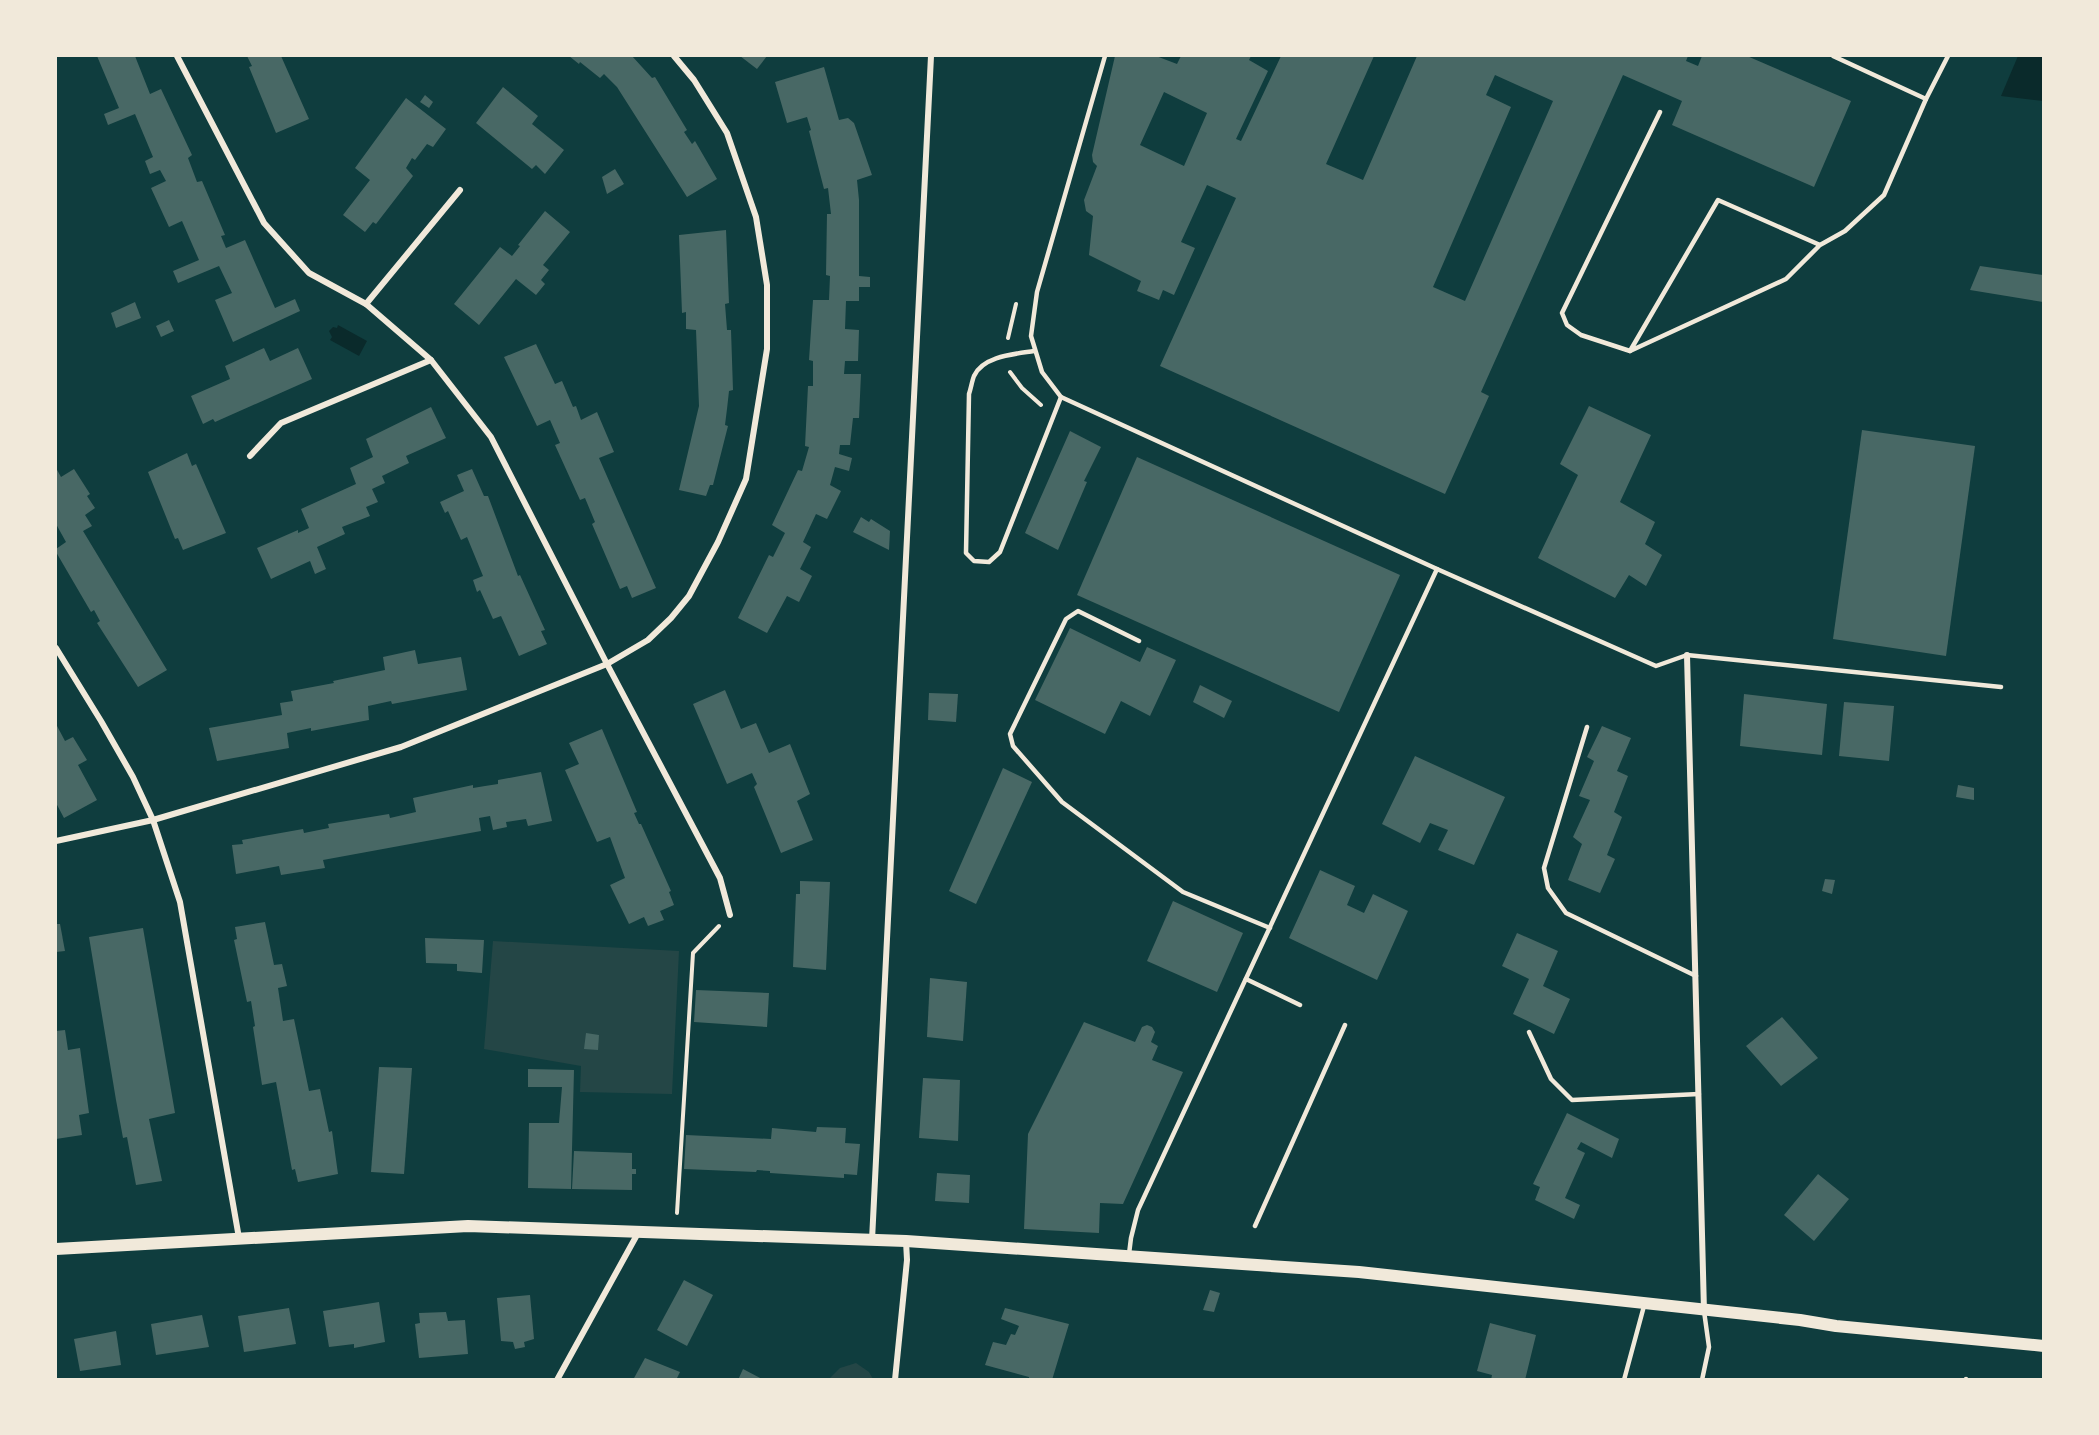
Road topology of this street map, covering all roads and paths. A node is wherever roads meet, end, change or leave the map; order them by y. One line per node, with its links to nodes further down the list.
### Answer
1 (177, 56): 11 (street)
2 (674, 56): 21 (street)
3 (931, 56): 38 (street)
4 (1105, 56): 12 (lane)
5 (1833, 56): 7 (lane)
6 (1948, 56): 7 (lane)
7 (1926, 99): 10 (lane)
8 (1660, 112): 13 (lane)
9 (460, 190): 11 (street)
10 (1820, 245): 13 (lane); 13 (lane)
11 (366, 304): 14 (street)
12 (1034, 351): 15 (lane); 15 (lane)
13 (1630, 351)
14 (431, 360): 16 (street); 21 (street)
15 (1061, 397): 17 (lane)
16 (250, 456)
17 (1437, 569): 20 (lane); 27 (lane)
18 (1139, 641): 27 (lane)
19 (56, 648): 24 (street)
20 (1687, 655): 22 (lane); 28 (street)
21 (607, 664): 24 (street); 26 (street)
22 (2001, 687)
23 (1587, 727): 28 (lane)
24 (153, 820): 25 (street); 37 (street)
25 (56, 841)
26 (730, 915): 36 (path)
27 (1270, 928): 29 (lane)
28 (1696, 976): 33 (street)
29 (1246, 979): 30 (lane); 41 (lane)
30 (1300, 1005)
31 (1345, 1025): 34 (lane)
32 (1529, 1032): 33 (lane)
33 (1698, 1095): 43 (street)
34 (1255, 1226)
35 (638, 1233): 36 (main road); 37 (main road); 45 (street)
36 (676, 1233): 38 (main road)
37 (239, 1238): 40 (main road)
38 (872, 1240): 39 (main road)
39 (906, 1241): 41 (main road); 46 (street)
40 (56, 1249)
41 (1129, 1257): 42 (main road)
42 (1645, 1303): 43 (main road); 47 (lane)
43 (1704, 1311): 44 (main road); 48 (lane)
44 (2043, 1346)
45 (557, 1380)
46 (896, 1380)
47 (1624, 1380)
48 (1702, 1380)

